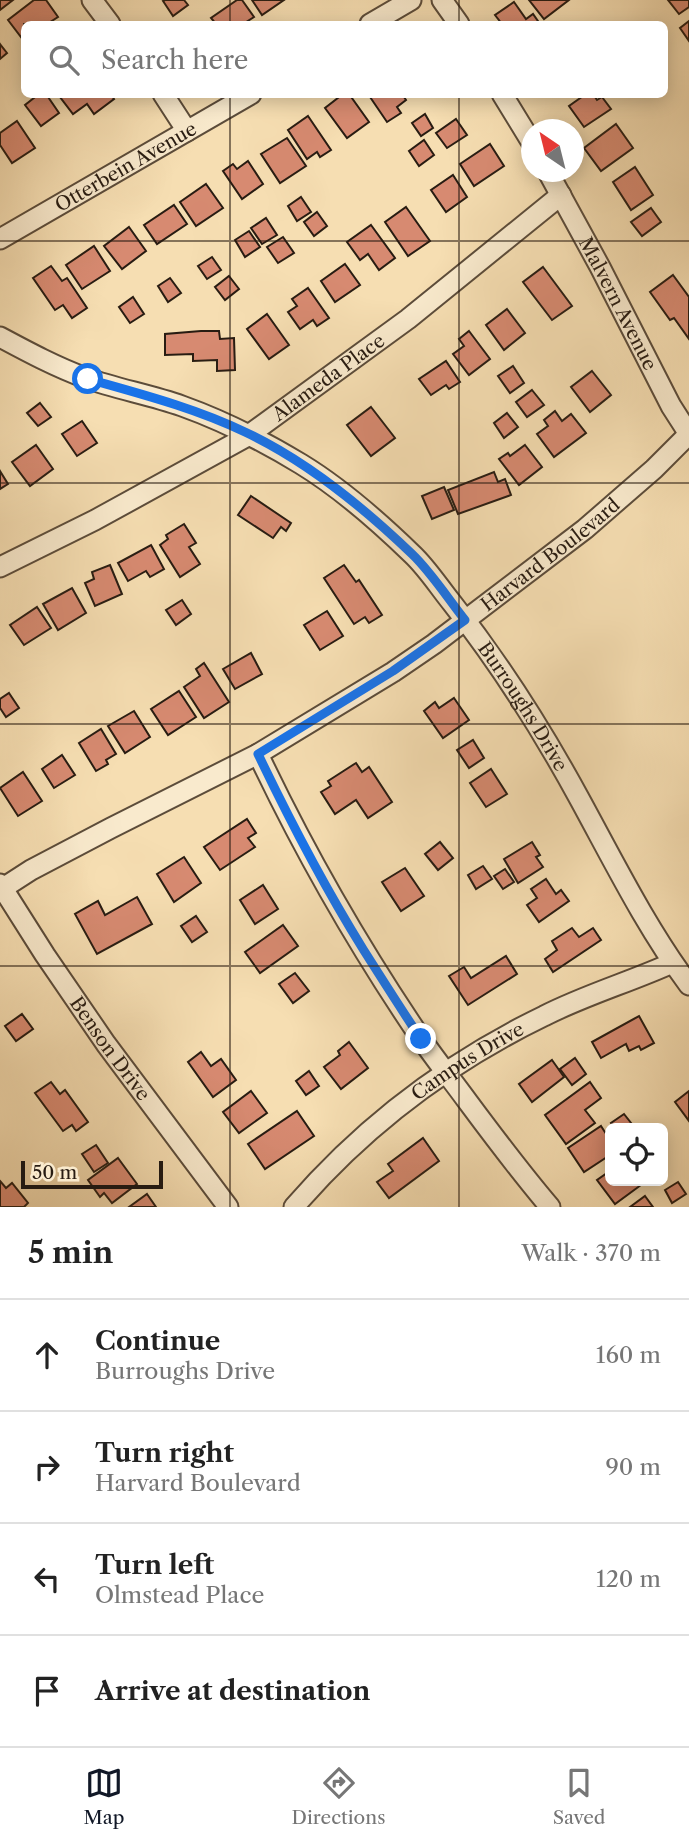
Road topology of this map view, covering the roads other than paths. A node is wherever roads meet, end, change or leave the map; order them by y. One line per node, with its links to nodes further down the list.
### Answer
1 (92, 0): 4 (street)
2 (411, 0): 5 (street)
3 (442, 0): 6 (street)
4 (108, 21)
5 (375, 21)
6 (457, 21)
7 (166, 98): 11 (street)
8 (244, 98): 11 (street, Otterbein Avenue)
9 (504, 98): 10 (street)
10 (521, 126)
11 (187, 131): 14 (street, Otterbein Avenue)
12 (554, 182): 13 (street, Malvern Avenue)
13 (561, 195): 16 (street, Alameda Place); 17 (street, Malvern Avenue)
14 (0, 239)
15 (0, 337): 16 (street, Burroughs Drive)
16 (249, 434): 18 (street, Alameda Place); 19 (street, Burroughs Drive)
17 (689, 434): 19 (street, Harvard Boulevard)
18 (0, 567)
19 (465, 620): 20 (street, Harvard Boulevard); 22 (street, Burroughs Drive)
20 (258, 754): 21 (street, Harvard Boulevard); 24 (street)
21 (1, 887): 25 (street, Benson Drive)
22 (673, 963): 23 (street, Burroughs Drive); 24 (street, Campus Drive)
23 (689, 985)
24 (446, 1072): 26 (street, Campus Drive); 27 (street)
25 (228, 1207)
26 (294, 1207)
27 (550, 1207)

